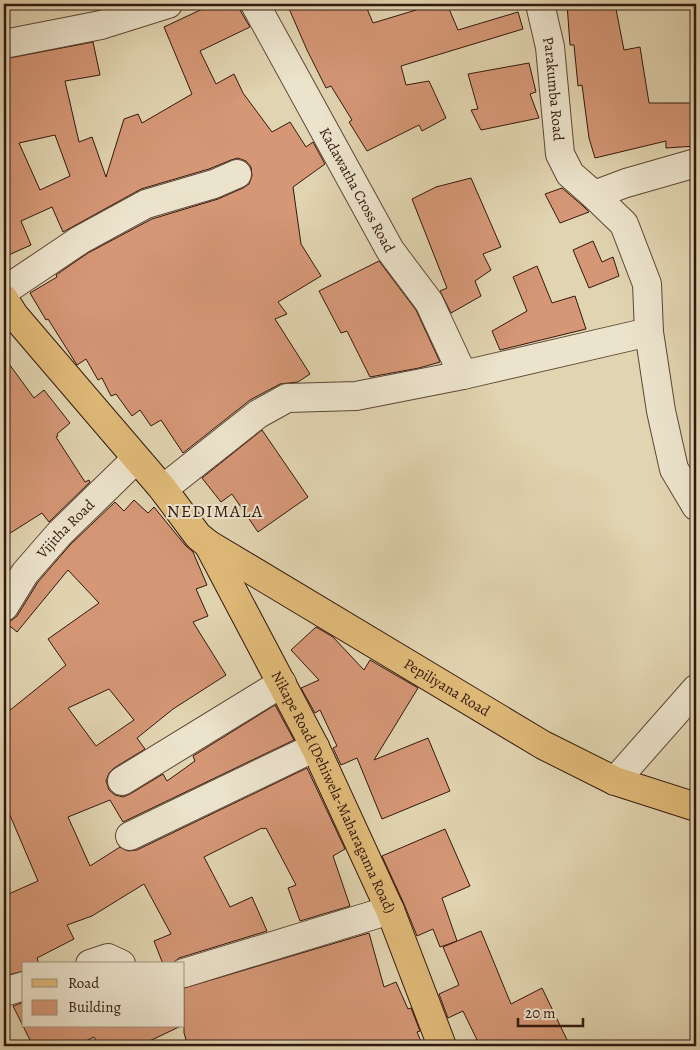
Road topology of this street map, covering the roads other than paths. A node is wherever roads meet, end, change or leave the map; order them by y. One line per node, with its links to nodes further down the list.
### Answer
1 (168, 4): 4 (street)
2 (255, 4): 10 (street, Kadawatha Cross Road)
3 (540, 4): 7 (street, Parakumba Road)
4 (4, 44)
5 (696, 163): 7 (street)
6 (237, 174): 8 (street)
7 (594, 195): 9 (street)
8 (6, 307): 11 (main road)
9 (649, 332): 10 (street); 13 (street)
10 (463, 375): 12 (street)
11 (136, 459): 12 (main road); 15 (street, Vijitha Road)
12 (163, 489): 14 (main road)
13 (696, 506)
14 (208, 544): 16 (main road, Nikape Road (Dehiwela-Maharagama Road)); 20 (main road, Pepiliyana Road)
15 (4, 607)
16 (282, 683): 18 (main road, Nikape Road (Dehiwela-Maharagama Road)); 19 (street)
17 (696, 689): 20 (street)
18 (314, 747): 22 (street); 23 (main road, Nikape Road (Dehiwela-Maharagama Road))
19 (122, 781)
20 (615, 781): 21 (main road, Pepiliyana Road)
21 (696, 807)
22 (130, 836)
23 (390, 910): 26 (street); 29 (main road, Nikape Road (Dehiwela-Maharagama Road))
24 (96, 962): 25 (street)
25 (117, 962)
26 (185, 973)
27 (22, 987): 28 (street)
28 (4, 992)
29 (442, 1046)

